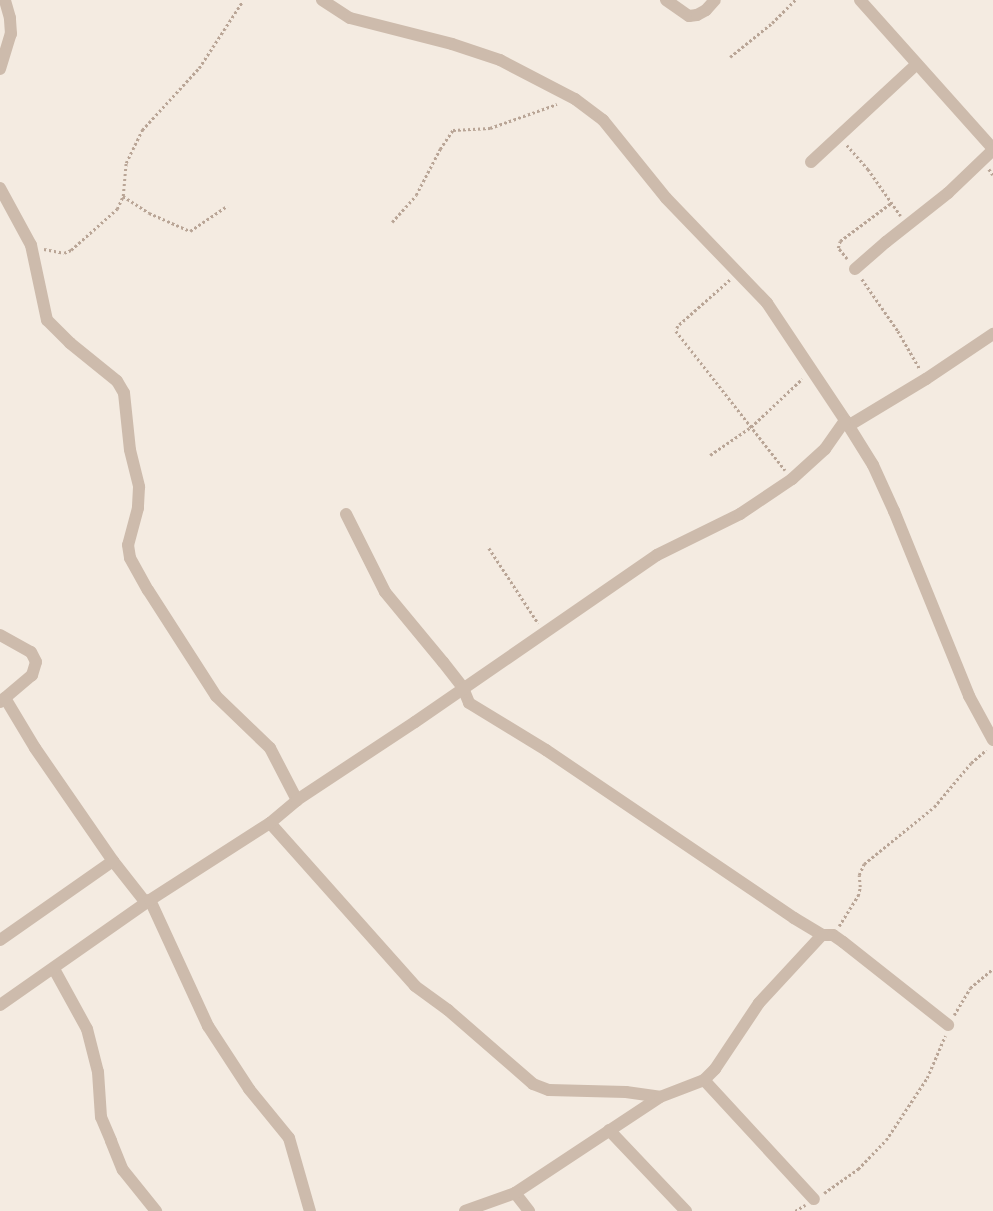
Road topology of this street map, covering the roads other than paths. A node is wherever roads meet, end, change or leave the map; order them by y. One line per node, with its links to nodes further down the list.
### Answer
1 (5, 0): 7 (street)
2 (322, 0): 13 (street)
3 (666, 0): 4 (street)
4 (715, 0)
5 (860, 0): 6 (street)
6 (918, 64): 8 (street); 9 (street)
7 (0, 68)
8 (993, 150): 11 (street)
9 (811, 162)
10 (0, 188): 19 (street)
11 (855, 269)
12 (993, 334): 13 (street)
13 (847, 423): 16 (street); 18 (street)
14 (346, 514): 16 (street)
15 (0, 635): 17 (street)
16 (463, 688): 19 (street); 23 (street)
17 (3, 700): 21 (street)
18 (993, 740)
19 (297, 800): 20 (street)
20 (270, 823): 22 (street); 29 (street)
21 (113, 861): 22 (street); 24 (street)
22 (148, 902): 25 (street); 34 (street)
23 (827, 935): 27 (street); 28 (street)
24 (0, 940)
25 (54, 969): 26 (street); 33 (street)
26 (2, 999)
27 (948, 1025)
28 (704, 1080): 29 (street); 32 (street)
29 (660, 1097): 30 (street)
30 (609, 1130): 31 (street); 37 (street)
31 (515, 1193): 35 (street); 36 (street)
32 (814, 1199)
33 (156, 1211)
34 (310, 1211)
35 (465, 1211)
36 (529, 1211)
37 (686, 1211)

